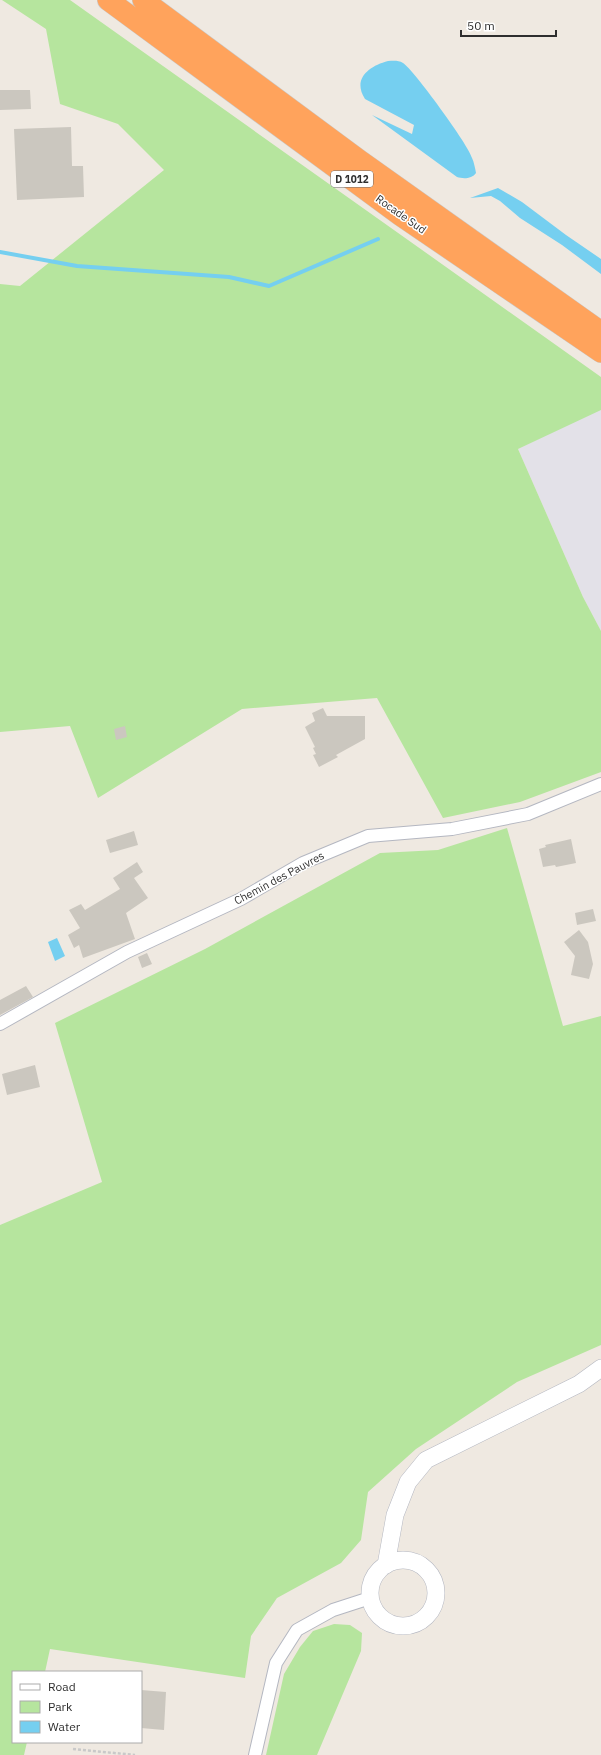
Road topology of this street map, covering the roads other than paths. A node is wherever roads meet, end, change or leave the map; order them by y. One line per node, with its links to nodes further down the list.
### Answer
1 (108, 0): 4 (highway, Rocade Sud / D 1012)
2 (144, 0): 3 (highway, Rocade Sud / D 1012)
3 (601, 332)
4 (601, 352)
5 (601, 784): 6 (street, Chemin des Pauvres)
6 (0, 1024)
7 (601, 1368): 8 (street)
8 (393, 1526): 9 (street); 10 (street)
9 (403, 1560): 10 (street); 11 (street)
10 (386, 1565): 11 (street)
11 (370, 1598): 12 (street)
12 (255, 1755)

